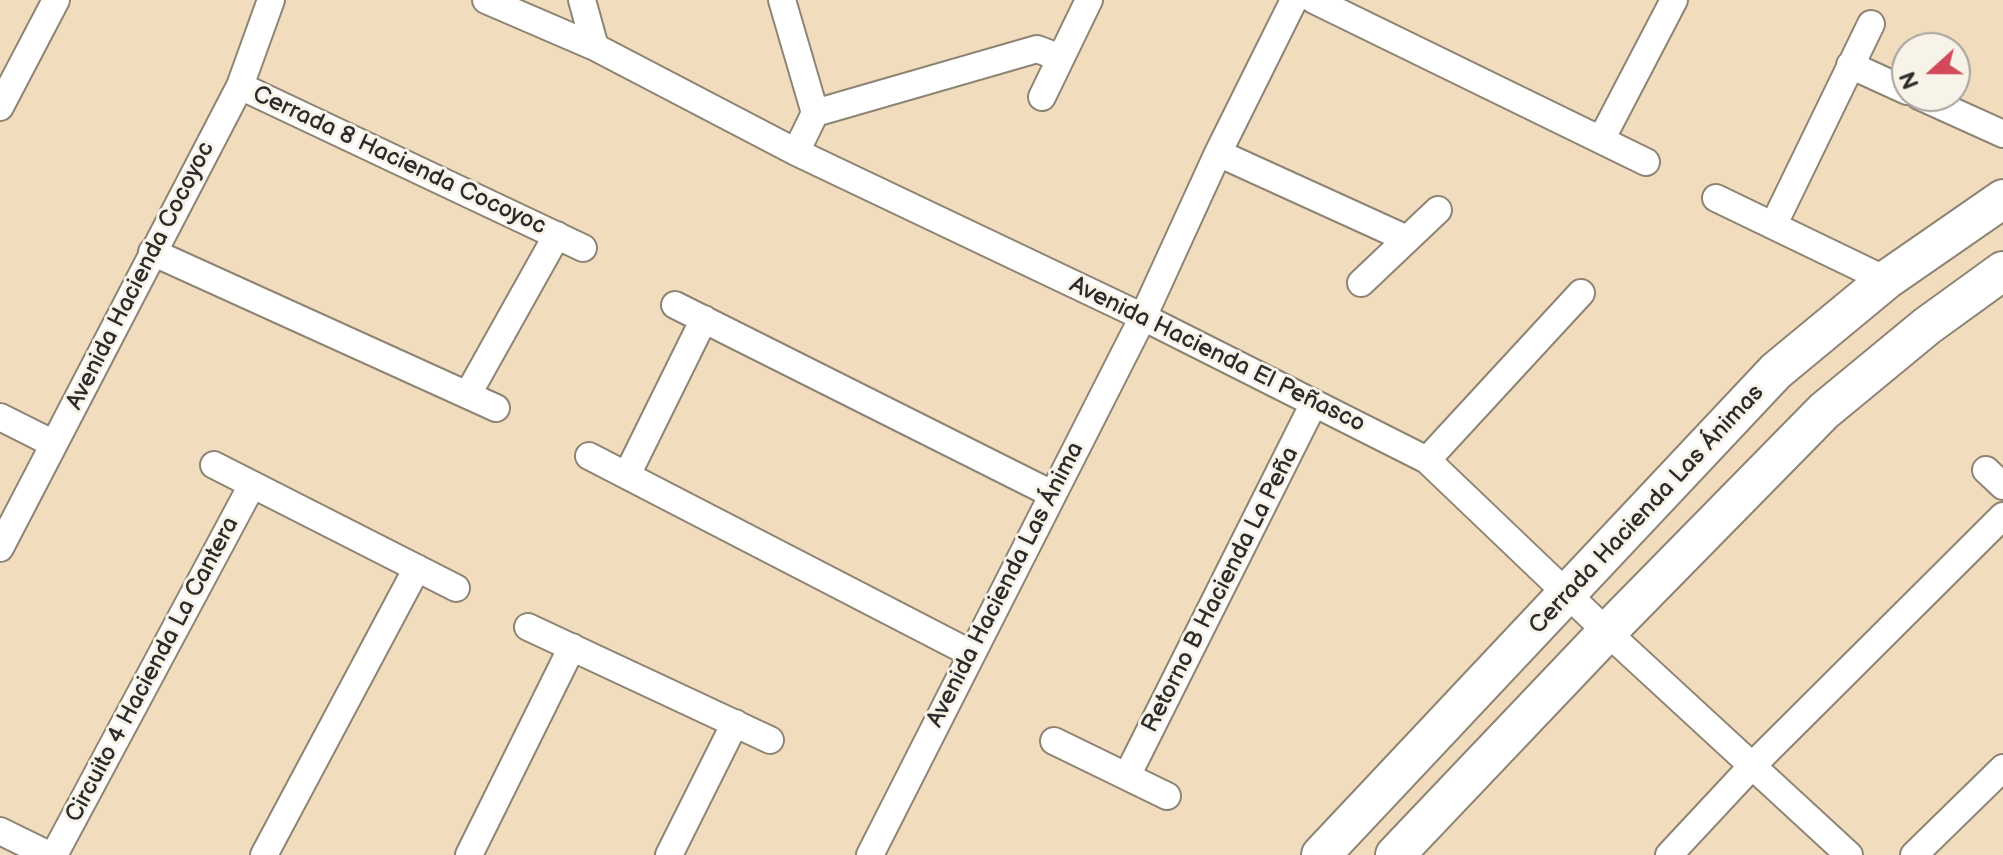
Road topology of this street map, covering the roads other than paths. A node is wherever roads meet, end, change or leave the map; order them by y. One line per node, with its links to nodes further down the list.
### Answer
1 (56, 0): 17 (street)
2 (271, 0): 15 (street, Avenida Hacienda Cocoyoc)
3 (486, 0): 11 (street, Avenida Hacienda El Peñasco)
4 (582, 0): 11 (street)
5 (782, 0): 19 (street)
6 (1089, 0): 12 (street)
7 (1294, 0): 23 (street, Avenida Hacienda Las Ánima)
8 (1314, 0): 21 (street)
9 (1674, 0): 21 (street)
10 (1871, 24): 13 (street)
11 (595, 47): 22 (street, Avenida Hacienda El Peñasco)
12 (1061, 58): 16 (street); 19 (street)
13 (1850, 65): 14 (street); 28 (street)
14 (1891, 84)
15 (240, 86): 29 (street, Cerrada 8 Hacienda Cocoyoc); 32 (street, Avenida Hacienda Cocoyoc)
16 (1042, 97)
17 (0, 107)
18 (1954, 112): 20 (street)
19 (815, 113): 22 (street)
20 (2003, 134)
21 (1601, 140): 24 (street)
22 (796, 152): 38 (street, Avenida Hacienda El Peñasco)
23 (1218, 153): 30 (street); 38 (street, Avenida Hacienda Las Ánima)
24 (1646, 162)
25 (1716, 198): 28 (street)
26 (2003, 199): 34 (street, Cerrada Hacienda Las Ánimas)
27 (1438, 210): 30 (street)
28 (1774, 224): 34 (street)
29 (557, 235): 31 (street, Cerrada 8 Hacienda Cocoyoc); 40 (street, Cerrada 8 Hacienda Cocoyoc)
30 (1407, 239): 35 (street)
31 (583, 248)
32 (152, 252): 40 (street); 44 (street, Avenida Hacienda Cocoyoc)
33 (2003, 271): 57 (street)
34 (1886, 280): 55 (street, Cerrada Hacienda Las Ánimas)
35 (1361, 283)
36 (1581, 293): 46 (street)
37 (675, 305): 39 (street)
38 (1143, 317): 41 (street, Avenida Hacienda El Peñasco); 50 (street, Avenida Hacienda Las Ánima)
39 (704, 319): 48 (street); 50 (street)
40 (468, 394): 42 (street)
41 (1314, 403): 46 (street, Avenida Hacienda El Peñasco); 65 (street, Retorno B Hacienda La Peña)
42 (496, 408)
43 (0, 417): 44 (street)
44 (54, 444): 52 (street, Avenida Hacienda Cocoyoc)
45 (589, 456): 48 (street)
46 (1427, 460): 55 (street, Avenida Hacienda El Peñasco)
47 (214, 465): 49 (street)
48 (627, 475): 59 (street)
49 (252, 485): 53 (street); 68 (street, Circuito 4 Hacienda La Cantera)
50 (1052, 494): 59 (street, Avenida Hacienda Las Ánima)
51 (2003, 516): 63 (street)
52 (0, 548)
53 (417, 568): 54 (street); 69 (street)
54 (456, 588)
55 (1567, 595): 57 (street, Avenida Hacienda El Peñasco); 73 (street, Cerrada Hacienda Las Ánimas)
56 (528, 627): 58 (street)
57 (1607, 632): 63 (street, Avenida Hacienda El Peñasco); 74 (street)
58 (572, 647): 60 (street); 70 (street)
59 (970, 653): 72 (street, Avenida Hacienda Las Ánima)
60 (735, 723): 61 (street); 71 (street)
61 (770, 740)
62 (1054, 741): 65 (street)
63 (1752, 766): 75 (street); 76 (street, Avenida Hacienda El Peñasco)
64 (2003, 768): 77 (street)
65 (1127, 776): 66 (street)
66 (1167, 796)
67 (0, 831): 68 (street)
68 (52, 855)
69 (264, 855)
70 (469, 855)
71 (669, 855)
72 (870, 855)
73 (1321, 855)
74 (1395, 855)
75 (1669, 855)
76 (1849, 855)
77 (1914, 855)

